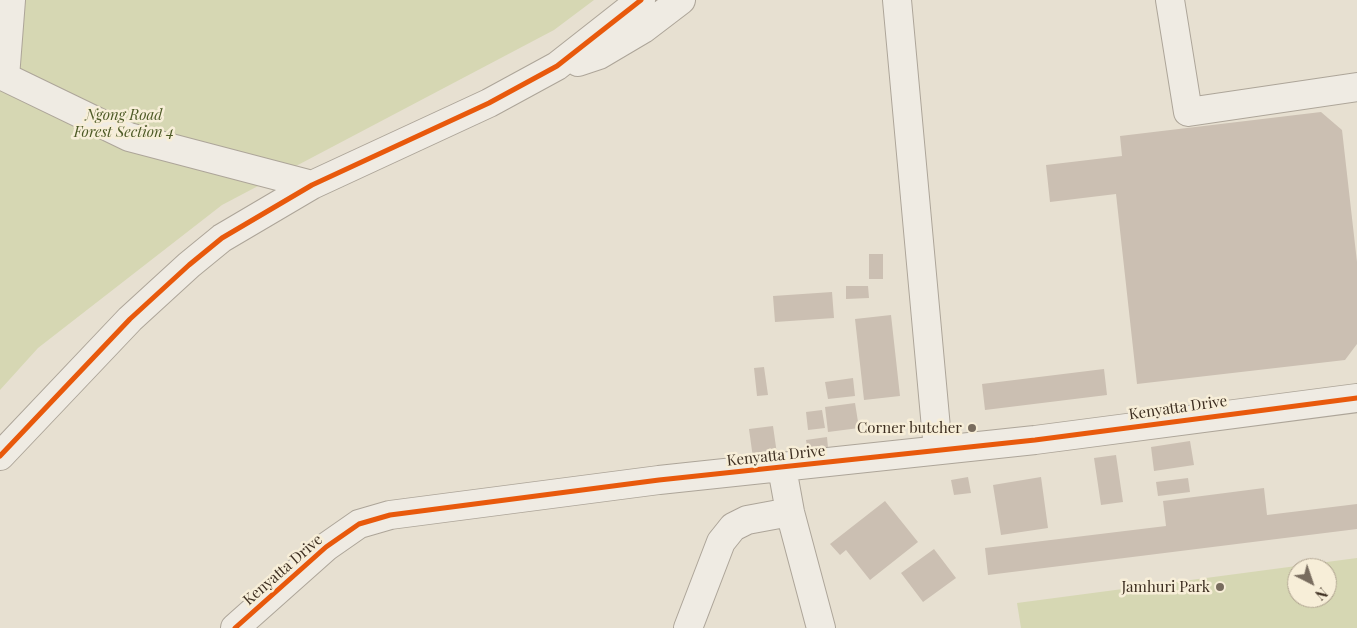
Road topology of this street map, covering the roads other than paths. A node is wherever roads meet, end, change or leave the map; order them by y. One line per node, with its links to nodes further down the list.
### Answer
1 (11, 0): 7 (street)
2 (641, 0): 6 (street)
3 (681, 0): 6 (street)
4 (897, 0): 11 (street)
5 (1170, 0): 8 (street)
6 (557, 66): 9 (street)
7 (2, 78): 9 (street)
8 (1357, 87)
9 (312, 185): 12 (street)
10 (1357, 398): 11 (street, Kenyatta Drive)
11 (938, 450): 13 (street, Kenyatta Drive)
12 (0, 456)
13 (782, 468): 14 (street); 15 (street, Kenyatta Drive)
14 (790, 512): 16 (street); 17 (street)
15 (235, 628)
16 (688, 628)
17 (821, 628)

